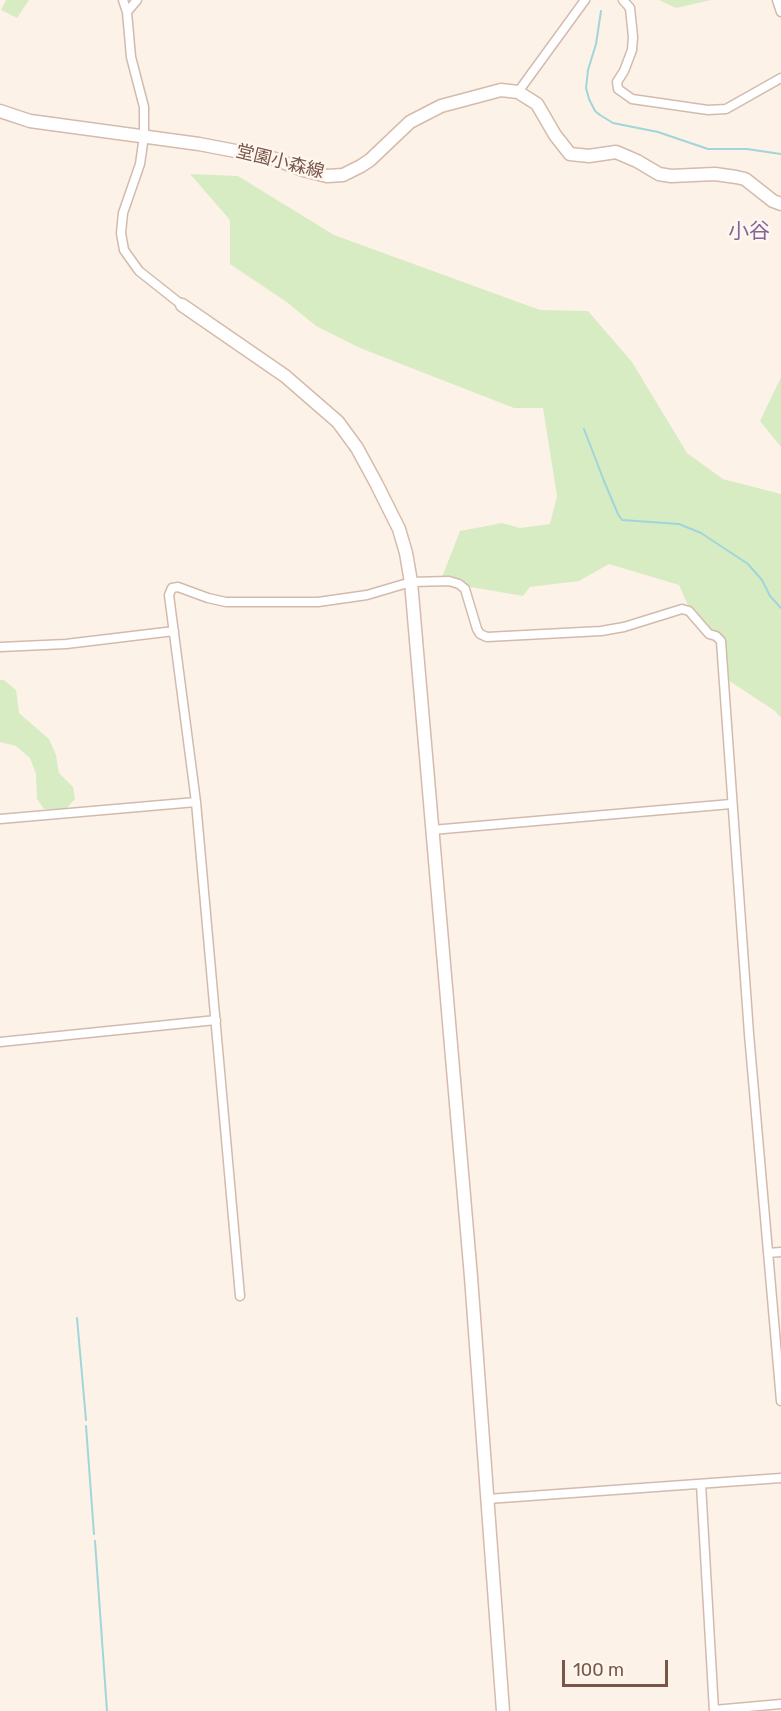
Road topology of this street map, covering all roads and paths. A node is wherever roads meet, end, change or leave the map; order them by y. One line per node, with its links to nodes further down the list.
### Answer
1 (123, 0): 6 (street)
2 (137, 0): 6 (street)
3 (585, 0): 9 (street)
4 (623, 0): 8 (street)
5 (777, 0): 7 (street)
6 (127, 12): 11 (street)
7 (781, 12)
8 (781, 78)
9 (518, 92): 11 (street, 堂園小森線); 12 (street)
10 (0, 111): 11 (street, 堂園小森線)
11 (144, 136): 13 (street)
12 (781, 204)
13 (182, 305): 14 (street)
14 (411, 582): 15 (street); 18 (street); 20 (street)
15 (174, 631): 16 (street); 17 (street)
16 (0, 647)
17 (196, 802): 19 (street); 21 (street)
18 (731, 804): 20 (street); 24 (street)
19 (0, 819)
20 (432, 830): 29 (street)
21 (216, 1020): 22 (street); 25 (street)
22 (0, 1042)
23 (781, 1252): 24 (street)
24 (768, 1253): 26 (street)
25 (240, 1296)
26 (781, 1401)
27 (781, 1478): 28 (street)
28 (701, 1484): 29 (street); 32 (street)
29 (488, 1499): 31 (street)
30 (781, 1704): 32 (street)
31 (503, 1711)
32 (714, 1711)

